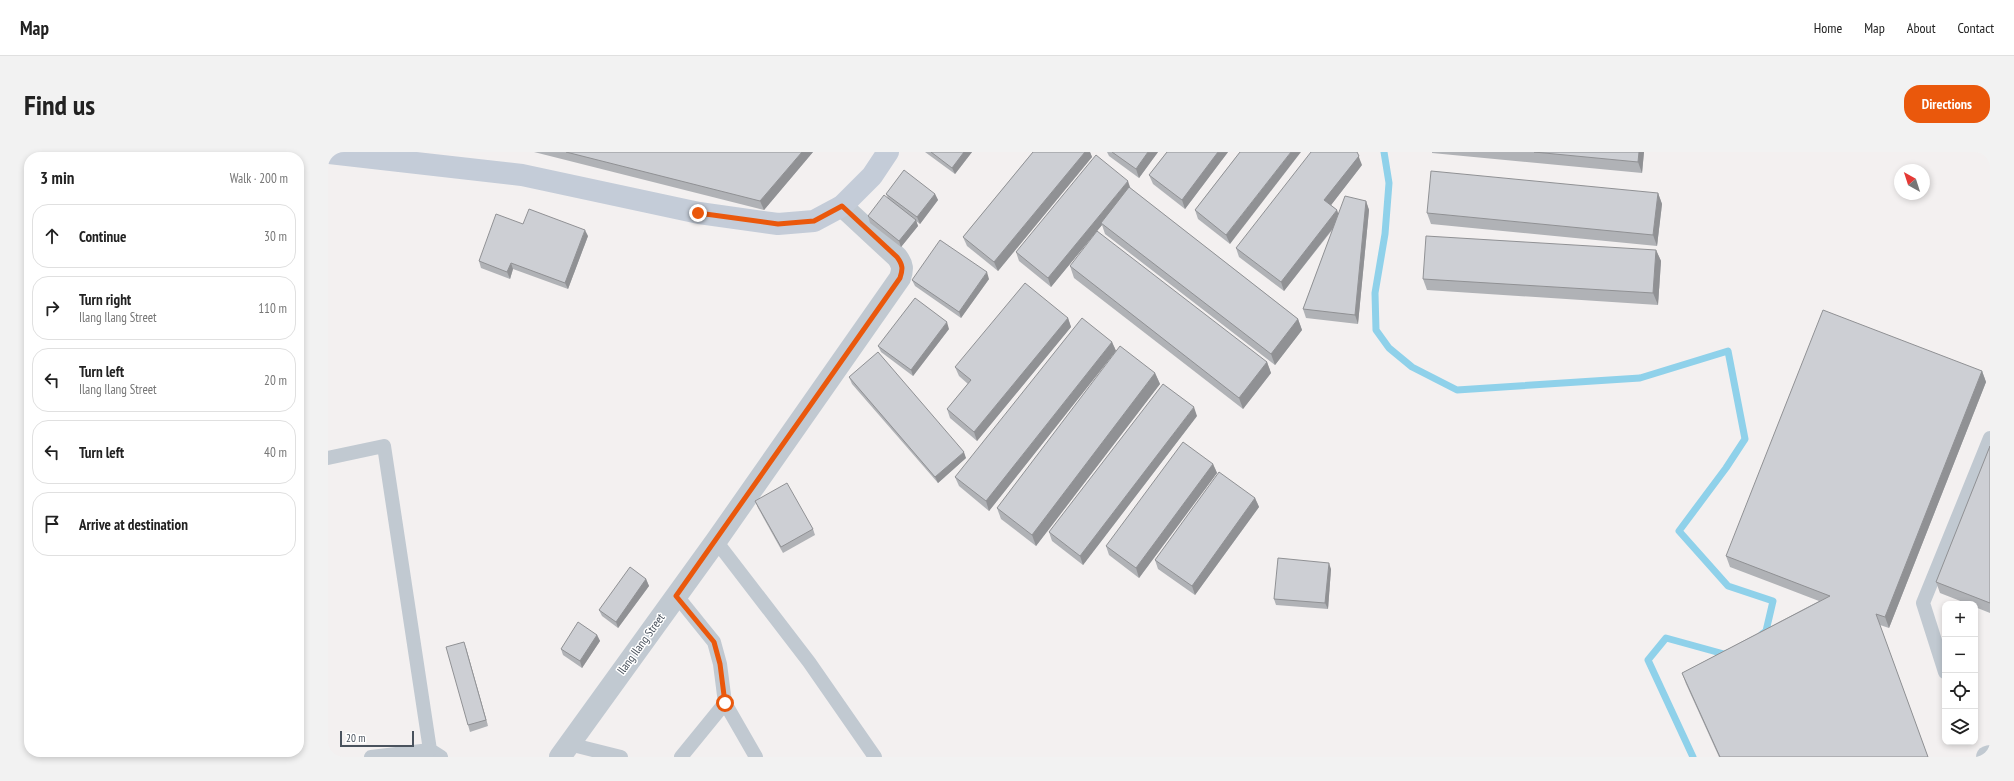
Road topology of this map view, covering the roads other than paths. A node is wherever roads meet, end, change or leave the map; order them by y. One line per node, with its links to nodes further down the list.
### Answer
1 (888, 152): 3 (street)
2 (328, 153): 3 (street)
3 (842, 206): 6 (street, Ilang Ilang Street)
4 (1990, 438): 8 (lane)
5 (328, 458): 11 (lane)
6 (716, 541): 7 (street, Ilang Ilang Street); 16 (lane)
7 (676, 596): 9 (lane); 10 (street, Ilang Ilang Street)
8 (1942, 663)
9 (725, 703): 14 (lane); 15 (lane)
10 (564, 750): 13 (lane)
11 (435, 753): 12 (lane)
12 (371, 757)
13 (621, 757)
14 (681, 757)
15 (756, 757)
16 (875, 757)

